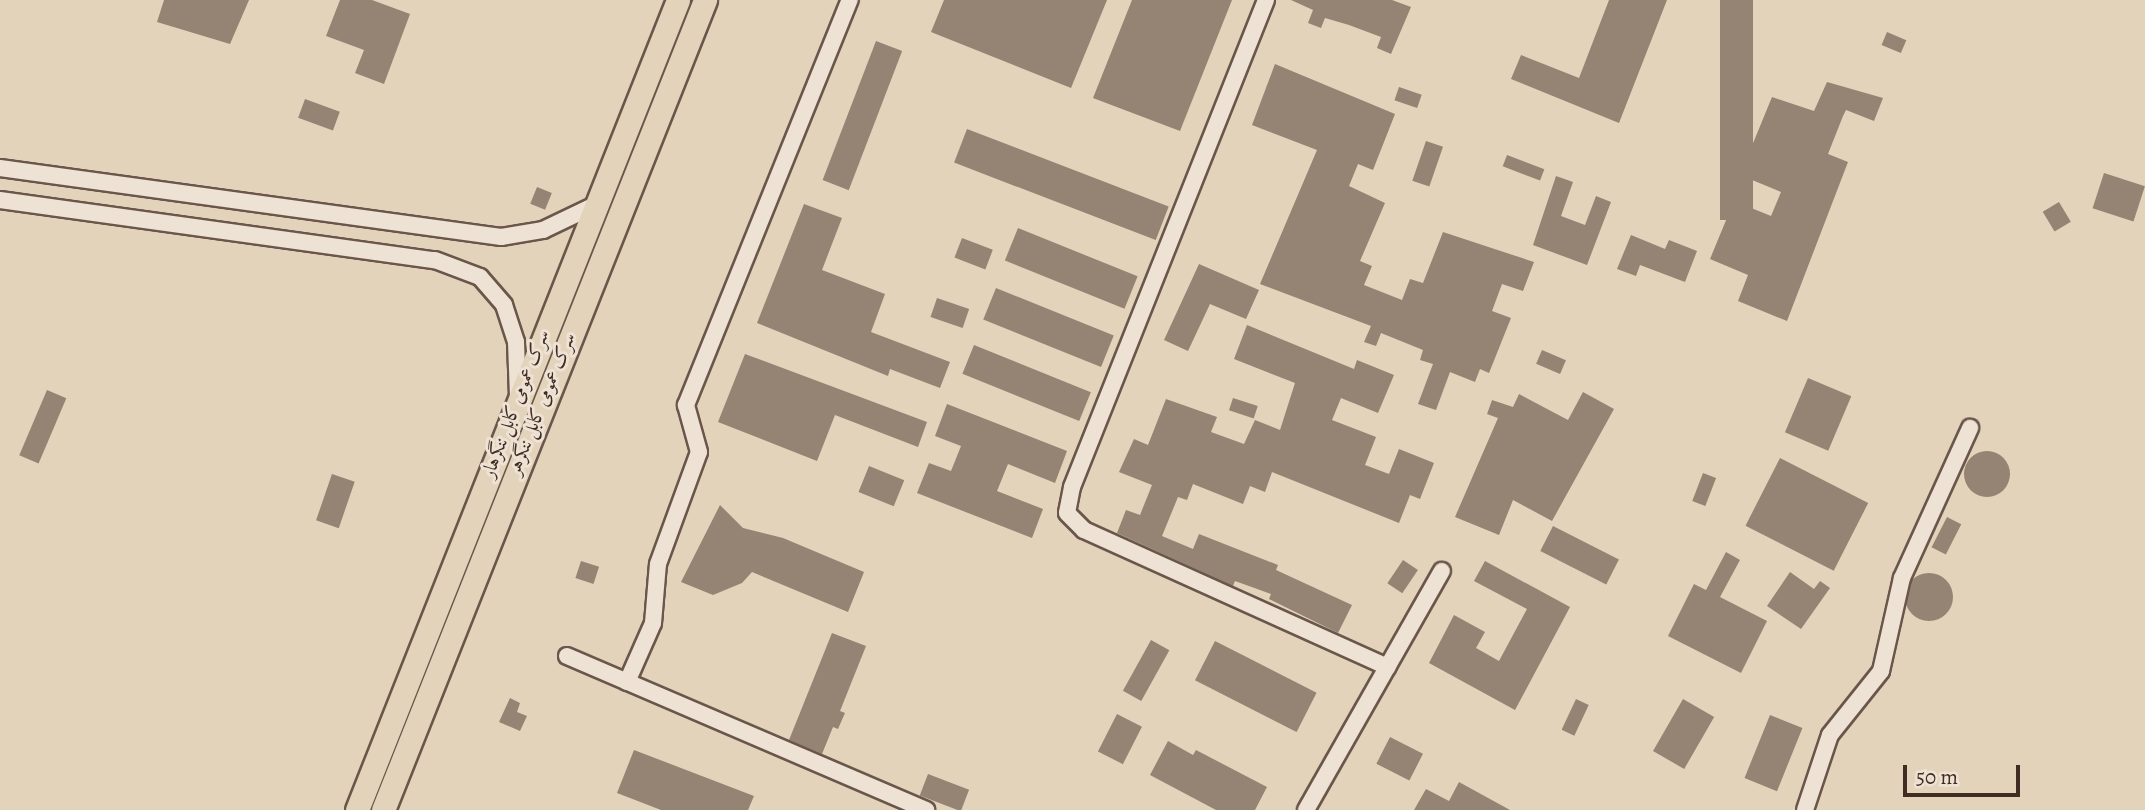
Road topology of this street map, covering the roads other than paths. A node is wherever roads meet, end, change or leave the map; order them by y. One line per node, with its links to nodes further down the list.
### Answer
1 (678, 0): 7 (highway, سرک عمومی کابل ننگرهار)
2 (705, 0): 15 (highway, سرک عمومی کابل ننگرهر)
3 (850, 0): 13 (street)
4 (1266, 0): 12 (street)
5 (0, 168): 7 (street)
6 (0, 200): 8 (street)
7 (593, 206): 8 (highway, سرک عمومی کابل ننگرهار)
8 (519, 398): 14 (highway, سرک عمومی کابل ننگرهار)
9 (1970, 428): 18 (street)
10 (1442, 571): 12 (street)
11 (566, 656): 13 (street)
12 (1388, 667): 17 (street)
13 (627, 682): 16 (street)
14 (357, 810)
15 (383, 810)
16 (926, 810)
17 (1306, 810)
18 (1805, 810)

